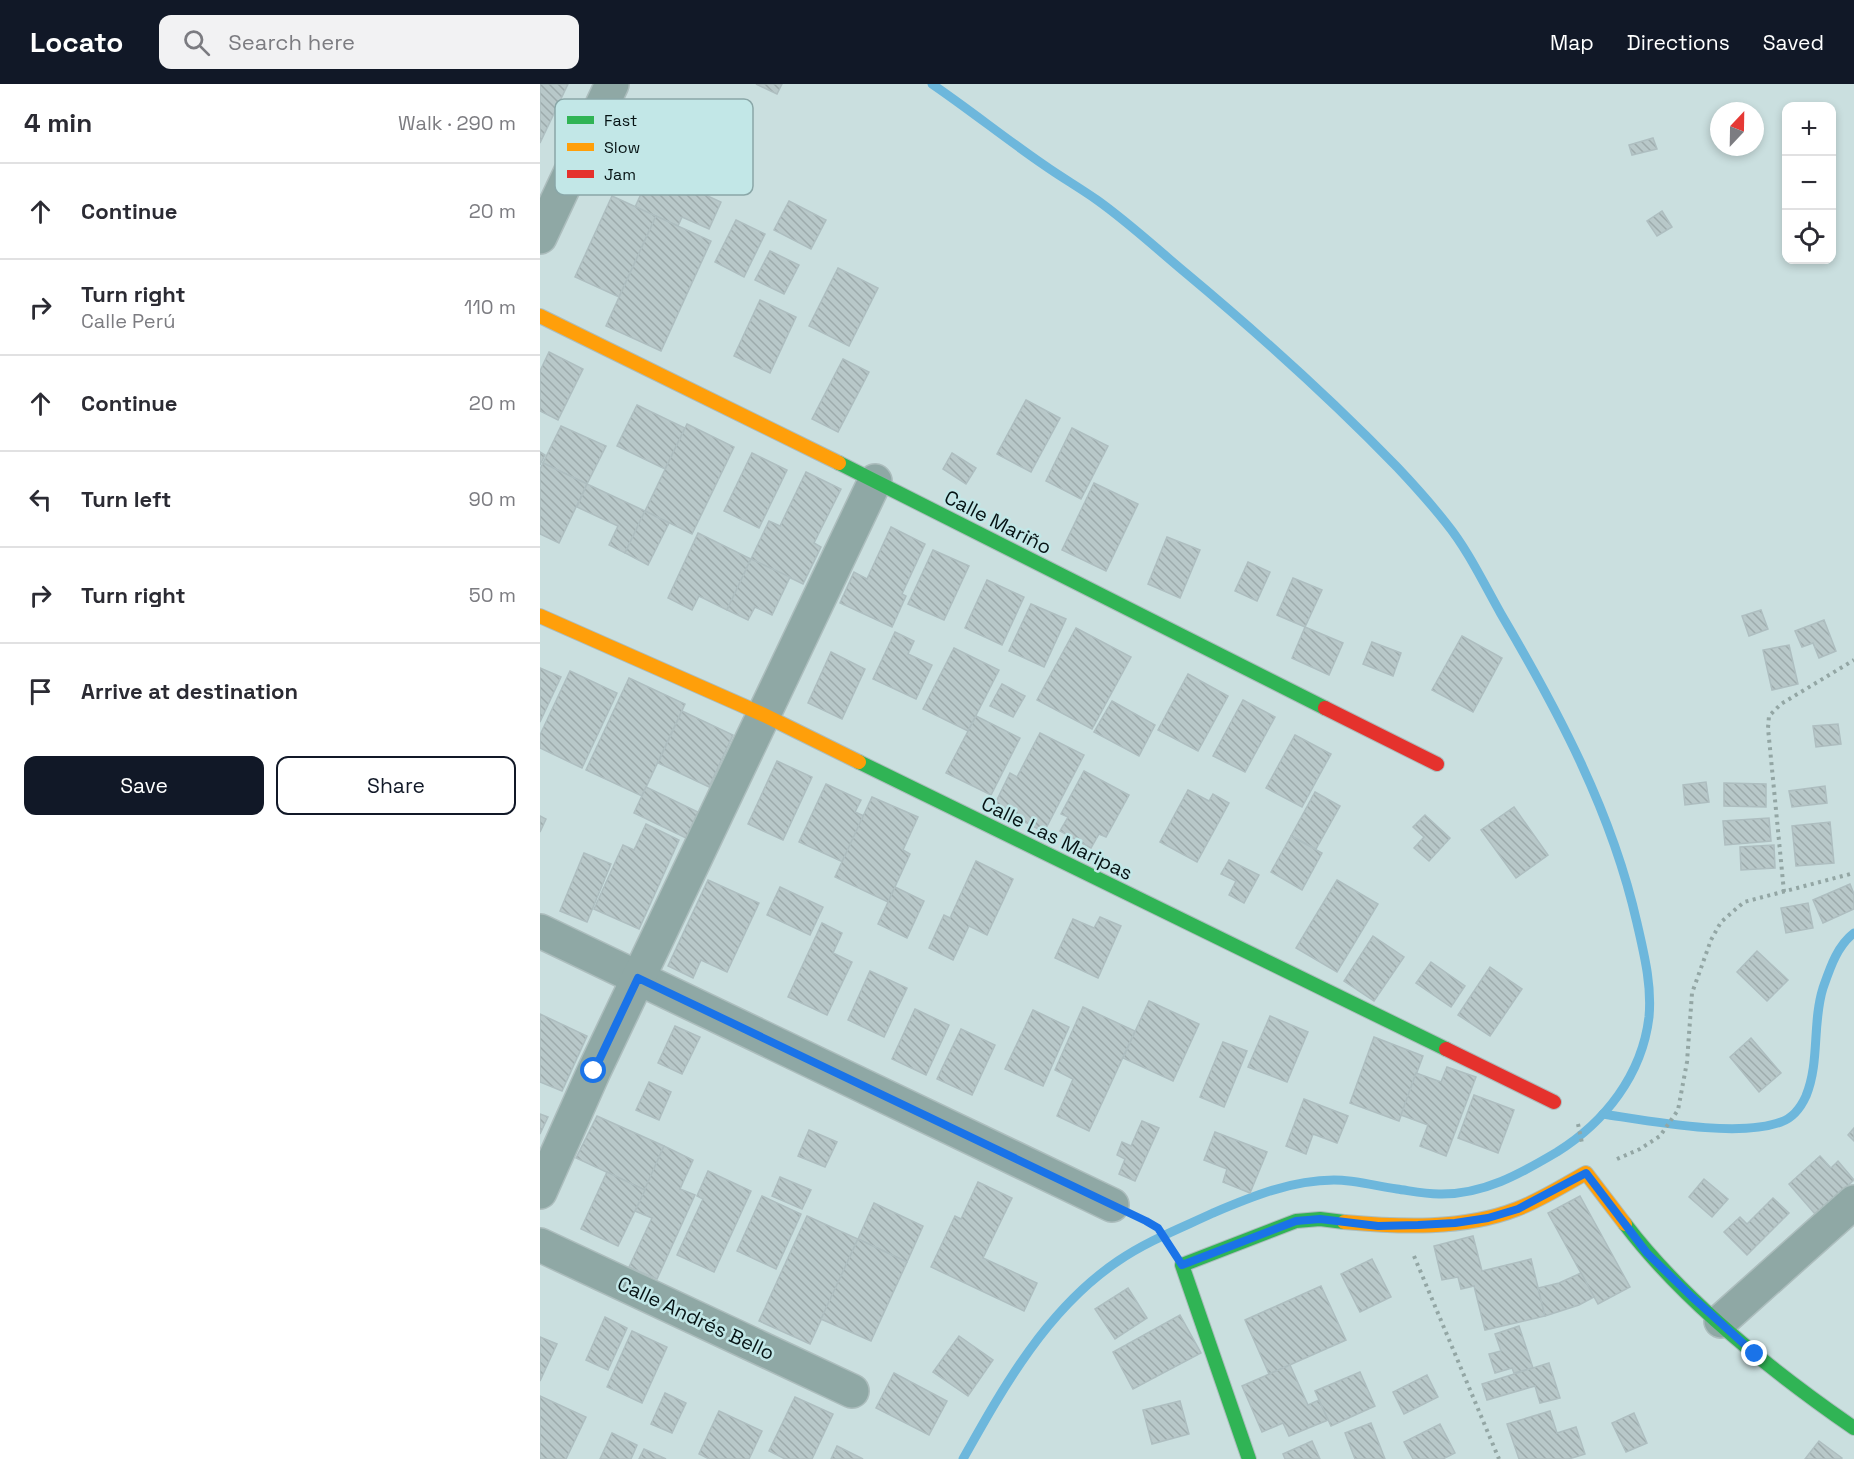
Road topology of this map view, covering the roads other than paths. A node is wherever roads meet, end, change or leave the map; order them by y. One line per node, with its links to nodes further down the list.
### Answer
1 (612, 84): 2 (street)
2 (605, 99)
3 (560, 195): 4 (street)
4 (540, 237)
5 (540, 316): 6 (street, Calle Mariño)
6 (875, 481): 8 (street); 9 (street, Calle Mariño)
7 (540, 616): 8 (street, Calle Las Maripas)
8 (764, 715): 11 (street); 12 (street, Calle Las Maripas)
9 (1437, 764)
10 (540, 931): 11 (street)
11 (638, 978): 13 (street); 15 (street)
12 (1554, 1102)
13 (540, 1192)
14 (1854, 1202): 17 (street)
15 (1112, 1205)
16 (540, 1245): 18 (street, Calle Andrés Bello)
17 (1720, 1321): 19 (street); 20 (street)
18 (852, 1391)
19 (1854, 1428)
20 (1249, 1459)

